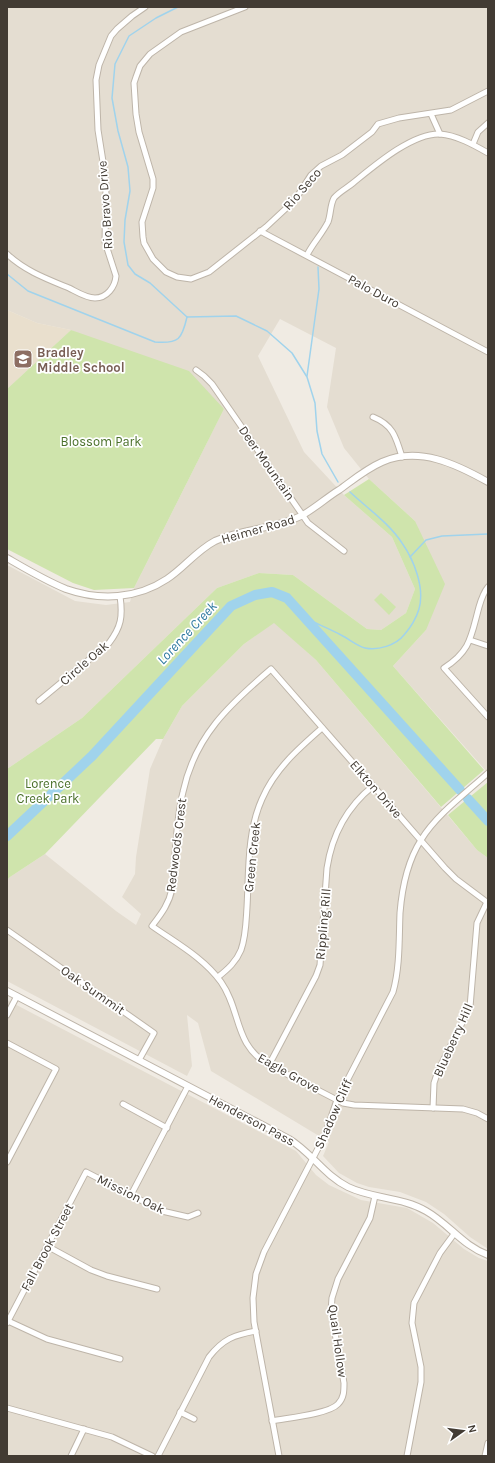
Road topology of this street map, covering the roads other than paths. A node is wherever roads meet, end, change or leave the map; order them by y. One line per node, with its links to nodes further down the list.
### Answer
1 (145, 7): 10 (street, Rio Bravo Drive)
2 (245, 7): 9 (street, Rio Seco)
3 (488, 91): 4 (street, Rio Seco)
4 (431, 114): 6 (street); 9 (street, Rio Seco)
5 (488, 123): 7 (street)
6 (440, 134): 7 (street); 11 (street)
7 (473, 144): 8 (street)
8 (488, 153)
9 (260, 231): 11 (street, Palo Duro)
10 (7, 254)
11 (307, 256): 12 (street, Palo Duro)
12 (488, 352)
13 (196, 370): 17 (street, Deer Mountain)
14 (373, 417): 15 (street)
15 (402, 457): 16 (street, Heimer Road); 17 (street, Heimer Road)
16 (488, 482)
17 (303, 515): 18 (street, Deer Mountain); 21 (street, Heimer Road)
18 (344, 551)
19 (7, 558): 21 (street, Heimer Road)
20 (488, 587): 22 (street)
21 (120, 596): 25 (street, Circle Oak)
22 (470, 640): 23 (street); 26 (street)
23 (488, 646)
24 (271, 669): 27 (street, Elkton Drive); 32 (street, Redwoods Crest)
25 (39, 701)
26 (488, 717)
27 (322, 728): 29 (street, Elkton Drive); 34 (street, Green Creek)
28 (488, 774): 30 (street, Shadow Cliff)
29 (373, 786): 30 (street, Elkton Drive); 40 (street, Rippling Rill)
30 (420, 840): 31 (street, Elkton Drive); 42 (street, Shadow Cliff)
31 (488, 903): 44 (street, Blueberry Hill)
32 (152, 926): 34 (street, Eagle Grove)
33 (7, 930): 39 (street, Oak Summit)
34 (218, 977): 40 (street, Eagle Grove)
35 (7, 991): 36 (street, Henderson Pass)
36 (17, 996): 37 (street); 39 (street, Henderson Pass)
37 (7, 1015)
38 (7, 1043): 48 (street)
39 (139, 1060): 41 (street, Henderson Pass)
40 (269, 1065): 42 (street, Eagle Grove)
41 (188, 1086): 46 (street); 47 (street, Henderson Pass)
42 (337, 1100): 44 (street, Eagle Grove); 47 (street, Shadow Cliff)
43 (123, 1104): 46 (street)
44 (433, 1108): 45 (street, Eagle Grove)
45 (488, 1119)
46 (167, 1128): 50 (street)
47 (313, 1159): 51 (street, Henderson Pass); 58 (street, Shadow Cliff)
48 (7, 1162)
49 (86, 1172): 50 (street, Mission Oak); 54 (street, Fall Brook Street)
50 (131, 1195): 52 (street, Mission Oak)
51 (375, 1196): 53 (street, Henderson Pass); 63 (street, Quail Hollow)
52 (198, 1213)
53 (454, 1234): 55 (street, Henderson Pass); 70 (street)
54 (47, 1246): 56 (street); 57 (street, Fall Brook Street)
55 (488, 1255)
56 (157, 1290)
57 (8, 1322): 59 (street)
58 (256, 1331): 61 (street); 63 (street, Shadow Cliff)
59 (120, 1359)
60 (7, 1408): 64 (street)
61 (180, 1412): 62 (street); 68 (street)
62 (194, 1419)
63 (272, 1421): 69 (street, Shadow Cliff)
64 (84, 1429): 66 (street); 67 (street)
65 (488, 1443): 71 (street)
66 (71, 1456)
67 (152, 1456)
68 (158, 1456)
69 (279, 1456)
70 (407, 1456)
71 (486, 1456)

